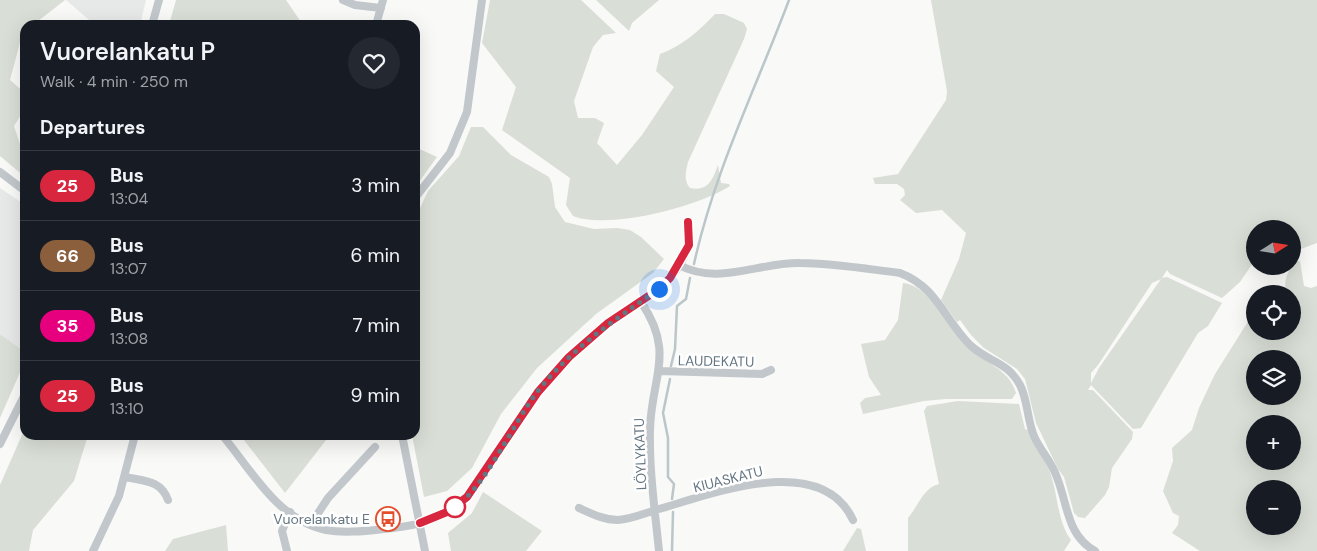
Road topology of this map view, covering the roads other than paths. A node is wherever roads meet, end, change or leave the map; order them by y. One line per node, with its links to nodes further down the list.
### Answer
1 (159, 0): 5 (street)
2 (343, 0): 4 (street)
3 (482, 0): 9 (street)
4 (382, 4): 6 (street)
5 (153, 20)
6 (377, 20)
7 (0, 172): 8 (street)
8 (20, 188)
9 (420, 192)
10 (688, 222): 11 (street)
11 (679, 265): 12 (street); 33 (street)
12 (641, 302): 14 (street, LÖYLYKATU); 27 (street)
13 (771, 370): 14 (street, LAUDEKATU)
14 (660, 371): 24 (street, LÖYLYKATU)
15 (20, 404): 19 (street)
16 (134, 440): 21 (street)
17 (226, 440): 25 (street)
18 (403, 440): 27 (street)
19 (0, 444)
20 (375, 447): 28 (street)
21 (125, 477): 22 (street); 29 (street)
22 (168, 500)
23 (579, 508): 24 (street, KIUASKATU)
24 (654, 510): 26 (street, KIUASKATU); 32 (street, LÖYLYKATU)
25 (290, 512): 28 (street); 30 (street)
26 (853, 520)
27 (420, 523): 28 (street); 31 (street)
28 (311, 524)
29 (93, 551)
30 (286, 551)
31 (425, 551)
32 (658, 551)
33 (1095, 551)

